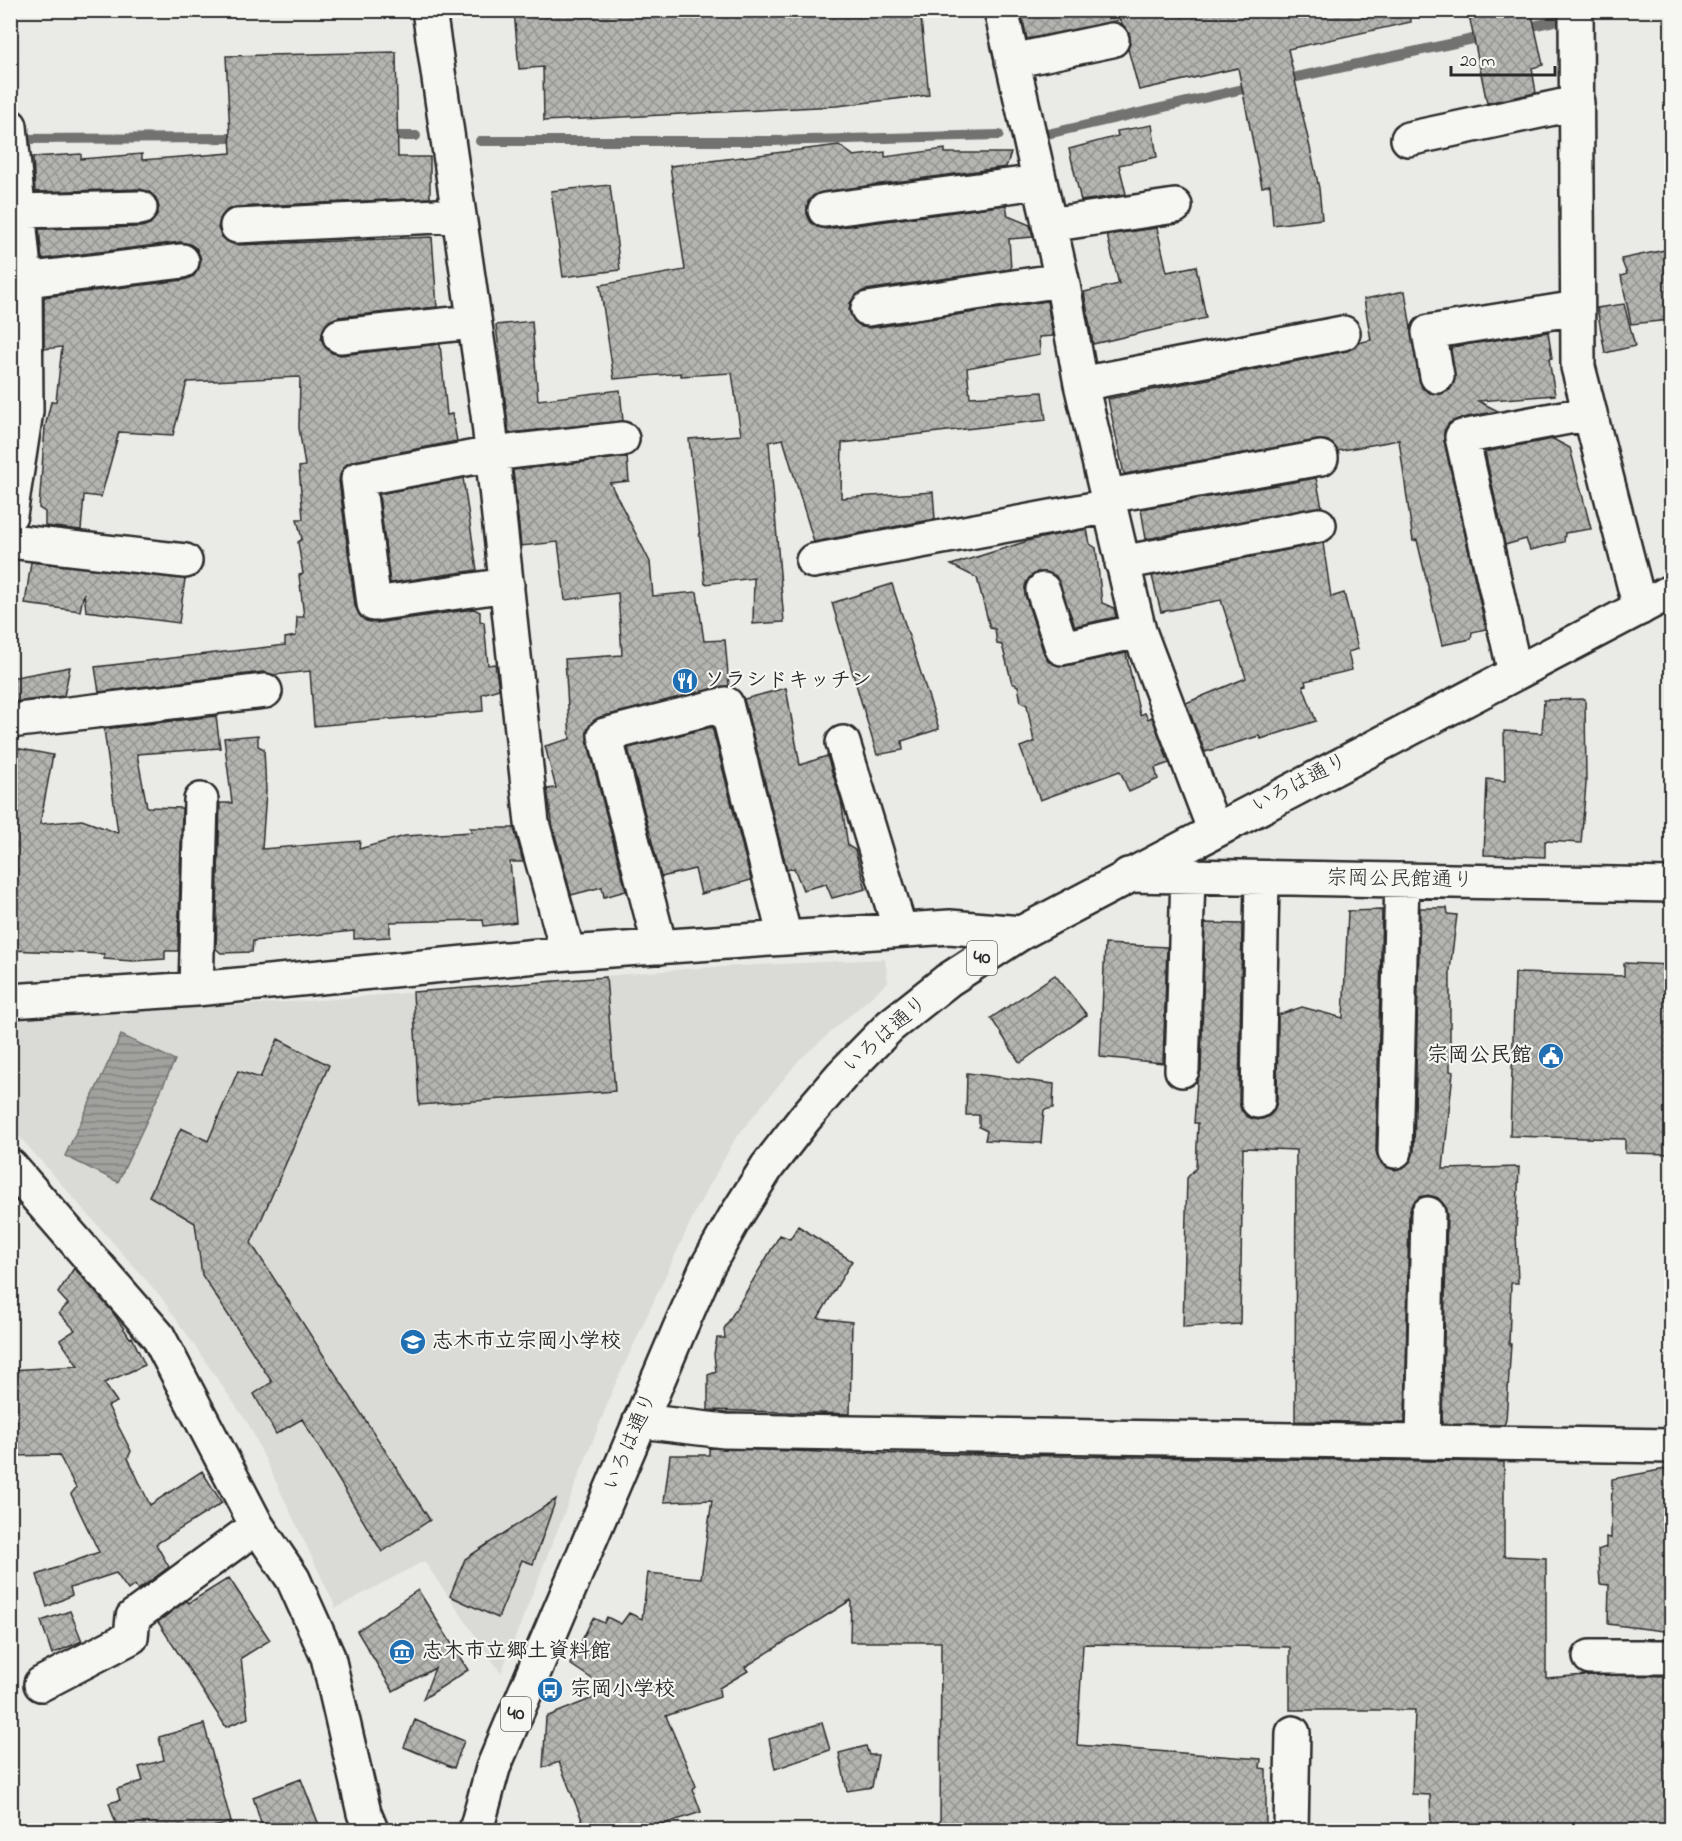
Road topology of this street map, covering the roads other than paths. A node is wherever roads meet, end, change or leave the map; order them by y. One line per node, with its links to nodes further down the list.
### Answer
1 (429, 10): 14 (street)
2 (1000, 10): 5 (street)
3 (1576, 25): 6 (street)
4 (1112, 40): 5 (street)
5 (1012, 61): 9 (street)
6 (1577, 104): 8 (street); 20 (street)
7 (10, 126): 13 (street)
8 (1408, 139)
9 (1039, 182): 12 (street); 15 (street)
10 (1175, 206): 15 (street)
11 (140, 208): 13 (street)
12 (825, 210)
13 (18, 211): 18 (street)
14 (458, 216): 16 (street); 22 (street)
15 (1049, 225): 19 (street)
16 (237, 226)
17 (182, 261): 18 (street)
18 (25, 280): 32 (street)
19 (1062, 280): 21 (street); 26 (street)
20 (1577, 308): 25 (street); 27 (street)
21 (868, 309)
22 (473, 322): 24 (street); 29 (street)
23 (1343, 333): 26 (street)
24 (340, 336)
25 (1437, 376)
26 (1081, 384): 31 (street)
27 (1590, 413): 41 (street); 43 (street)
28 (622, 439): 29 (street)
29 (492, 454): 38 (street); 38 (street)
30 (1321, 458): 31 (street)
31 (1109, 501): 36 (street); 37 (street)
32 (10, 514)
33 (1319, 525): 37 (street)
34 (10, 541): 35 (street)
35 (185, 561)
36 (813, 561)
37 (1122, 563): 42 (street)
38 (507, 585): 58 (street)
39 (1043, 591): 42 (street)
40 (1671, 591): 41 (street, いろは通り / 40)
41 (1640, 608): 43 (street, いろは通り / 40)
42 (1139, 631): 48 (street)
43 (1515, 673): 48 (street, いろは通り / 40)
44 (265, 691): 45 (street)
45 (10, 721)
46 (843, 743): 54 (street)
47 (201, 800): 59 (street)
48 (1214, 829): 49 (street, いろは通り / 40)
49 (1128, 876): 50 (street, 宗岡公民館通り); 55 (street, いろは通り / 40)
50 (1188, 876): 51 (street, 宗岡公民館通り); 61 (street)
51 (1262, 878): 52 (street, 宗岡公民館通り); 62 (street)
52 (1402, 880): 53 (street, 宗岡公民館通り); 63 (street)
53 (1671, 885)
54 (900, 930): 55 (street); 56 (street)
55 (1021, 933): 66 (street, いろは通り / 40)
56 (785, 938): 57 (street); 57 (street)
57 (660, 947): 58 (street)
58 (568, 953): 59 (street)
59 (196, 988): 60 (street)
60 (10, 1001)
61 (1182, 1070)
62 (1258, 1101)
63 (1395, 1151)
64 (10, 1166): 69 (street)
65 (1428, 1214): 67 (street)
66 (640, 1421): 67 (street); 75 (street, いろは通り / 40)
67 (1423, 1442): 68 (street)
68 (1671, 1446)
69 (257, 1527): 72 (street); 74 (street)
70 (1590, 1657): 71 (street)
71 (1671, 1657)
72 (41, 1684)
73 (1293, 1733): 76 (street)
74 (371, 1830)
75 (476, 1830)
76 (1291, 1830)

